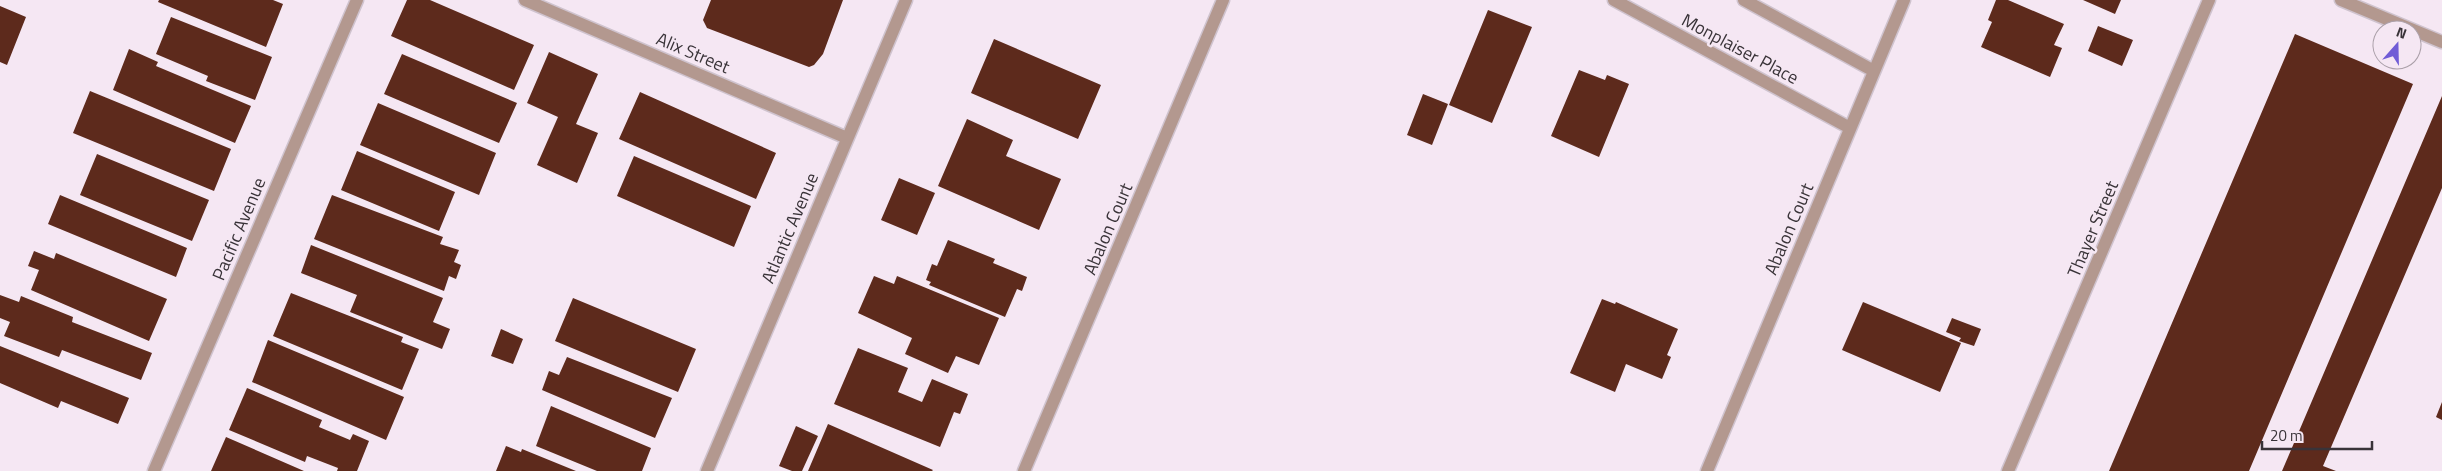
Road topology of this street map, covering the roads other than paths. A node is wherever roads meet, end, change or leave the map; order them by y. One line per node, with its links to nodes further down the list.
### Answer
1 (357, 0): 14 (street, Pacific Avenue)
2 (525, 0): 13 (street, Alix Street)
3 (906, 0): 13 (street, Atlantic Avenue)
4 (1223, 0): 16 (street, Abalon Court)
5 (1614, 0): 12 (street, Monplaiser Place)
6 (1744, 0): 11 (street)
7 (1904, 0): 11 (street, Abalon Court)
8 (2209, 0): 18 (street, Thayer Street)
9 (2341, 0): 10 (street)
10 (2442, 42)
11 (1874, 72): 12 (street, Abalon Court)
12 (1850, 128): 17 (street, Abalon Court)
13 (847, 138): 15 (street, Atlantic Avenue)
14 (154, 471)
15 (707, 471)
16 (1024, 471)
17 (1706, 471)
18 (2008, 471)

